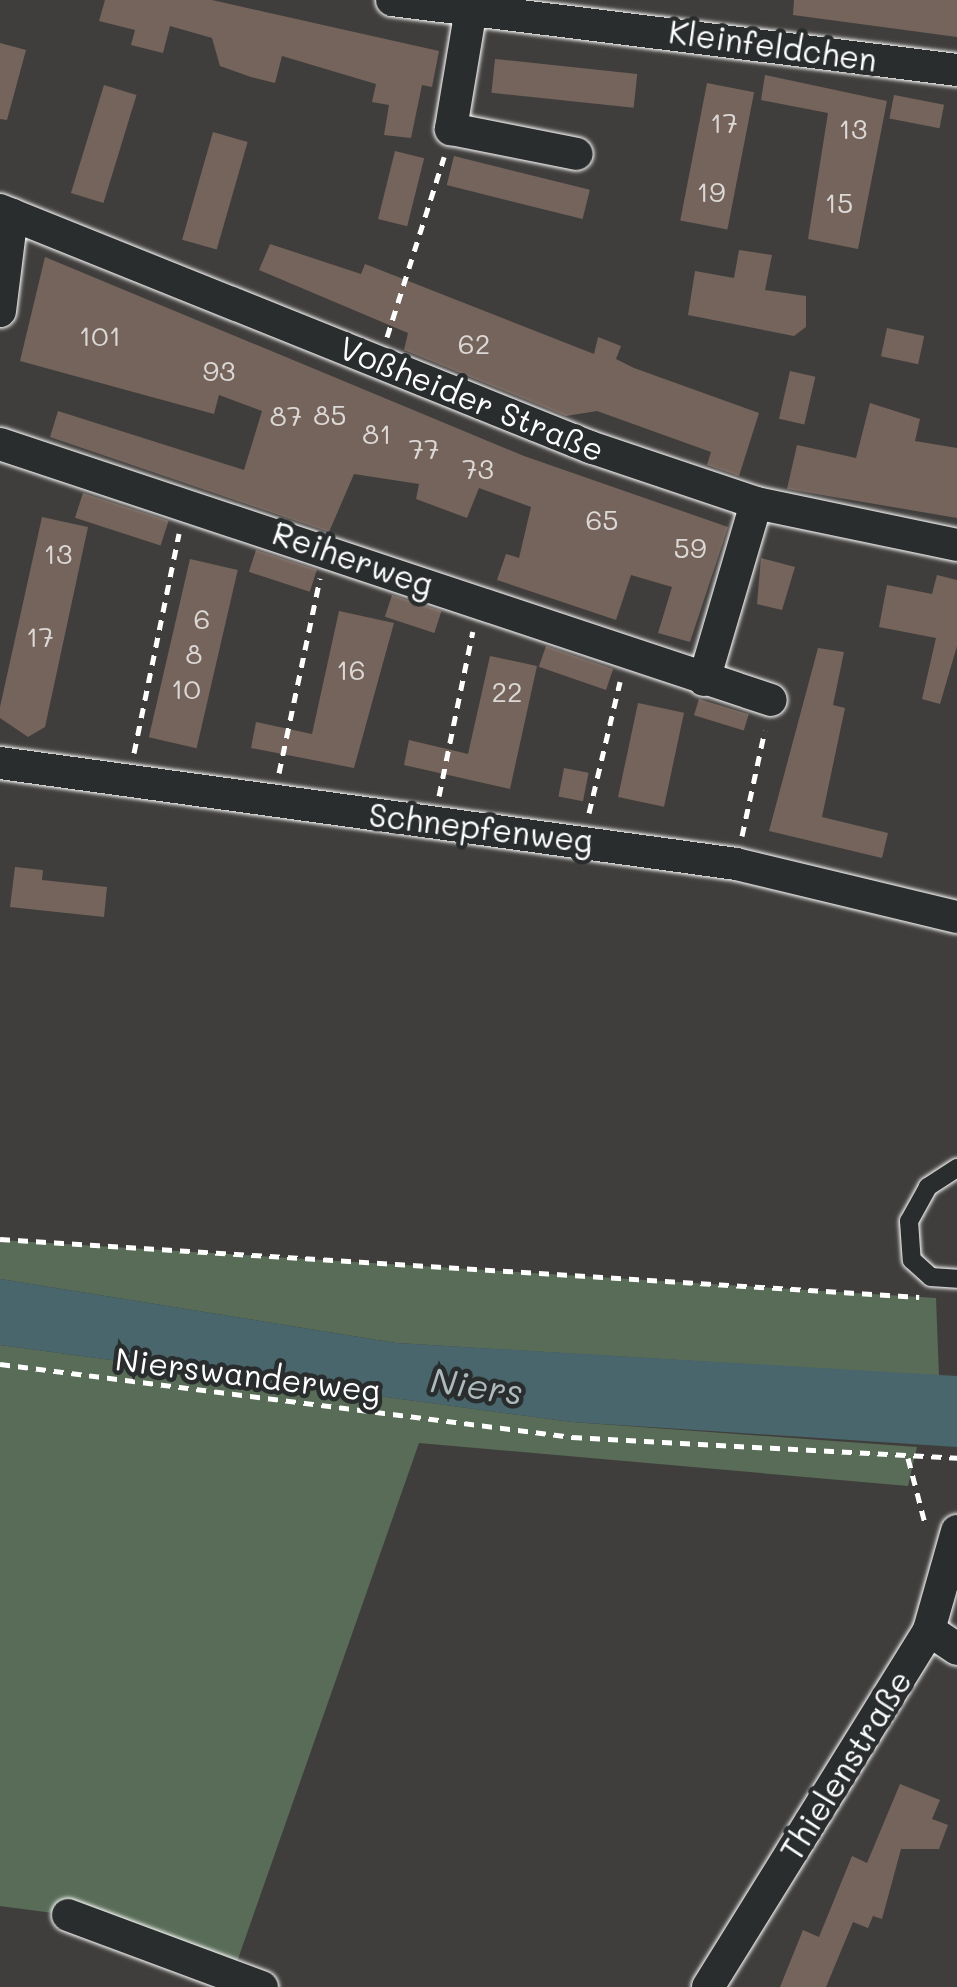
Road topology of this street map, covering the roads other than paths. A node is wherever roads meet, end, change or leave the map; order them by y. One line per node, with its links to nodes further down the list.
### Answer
1 (392, 0): 3 (street, Kleinfeldchen)
2 (625, 12): 3 (street, Kleinfeldchen); 4 (street, Kleinfeldchen)
3 (470, 15): 5 (street)
4 (957, 70)
5 (577, 154)
6 (6, 213): 7 (street); 9 (street, Voßheider Straße)
7 (0, 311)
8 (0, 444): 11 (street, Reiherweg)
9 (756, 503): 10 (street, Voßheider Straße); 11 (street)
10 (957, 545)
11 (704, 680): 12 (street, Reiherweg)
12 (771, 700)
13 (0, 763): 14 (street, Schnepfenweg)
14 (957, 917)
15 (957, 1168): 16 (lane)
16 (957, 1279)
17 (957, 1533): 18 (street, Thielenstraße)
18 (929, 1630): 19 (street); 22 (street, Thielenstraße)
19 (957, 1650)
20 (68, 1915): 21 (street)
21 (262, 1987)
22 (708, 1987)

